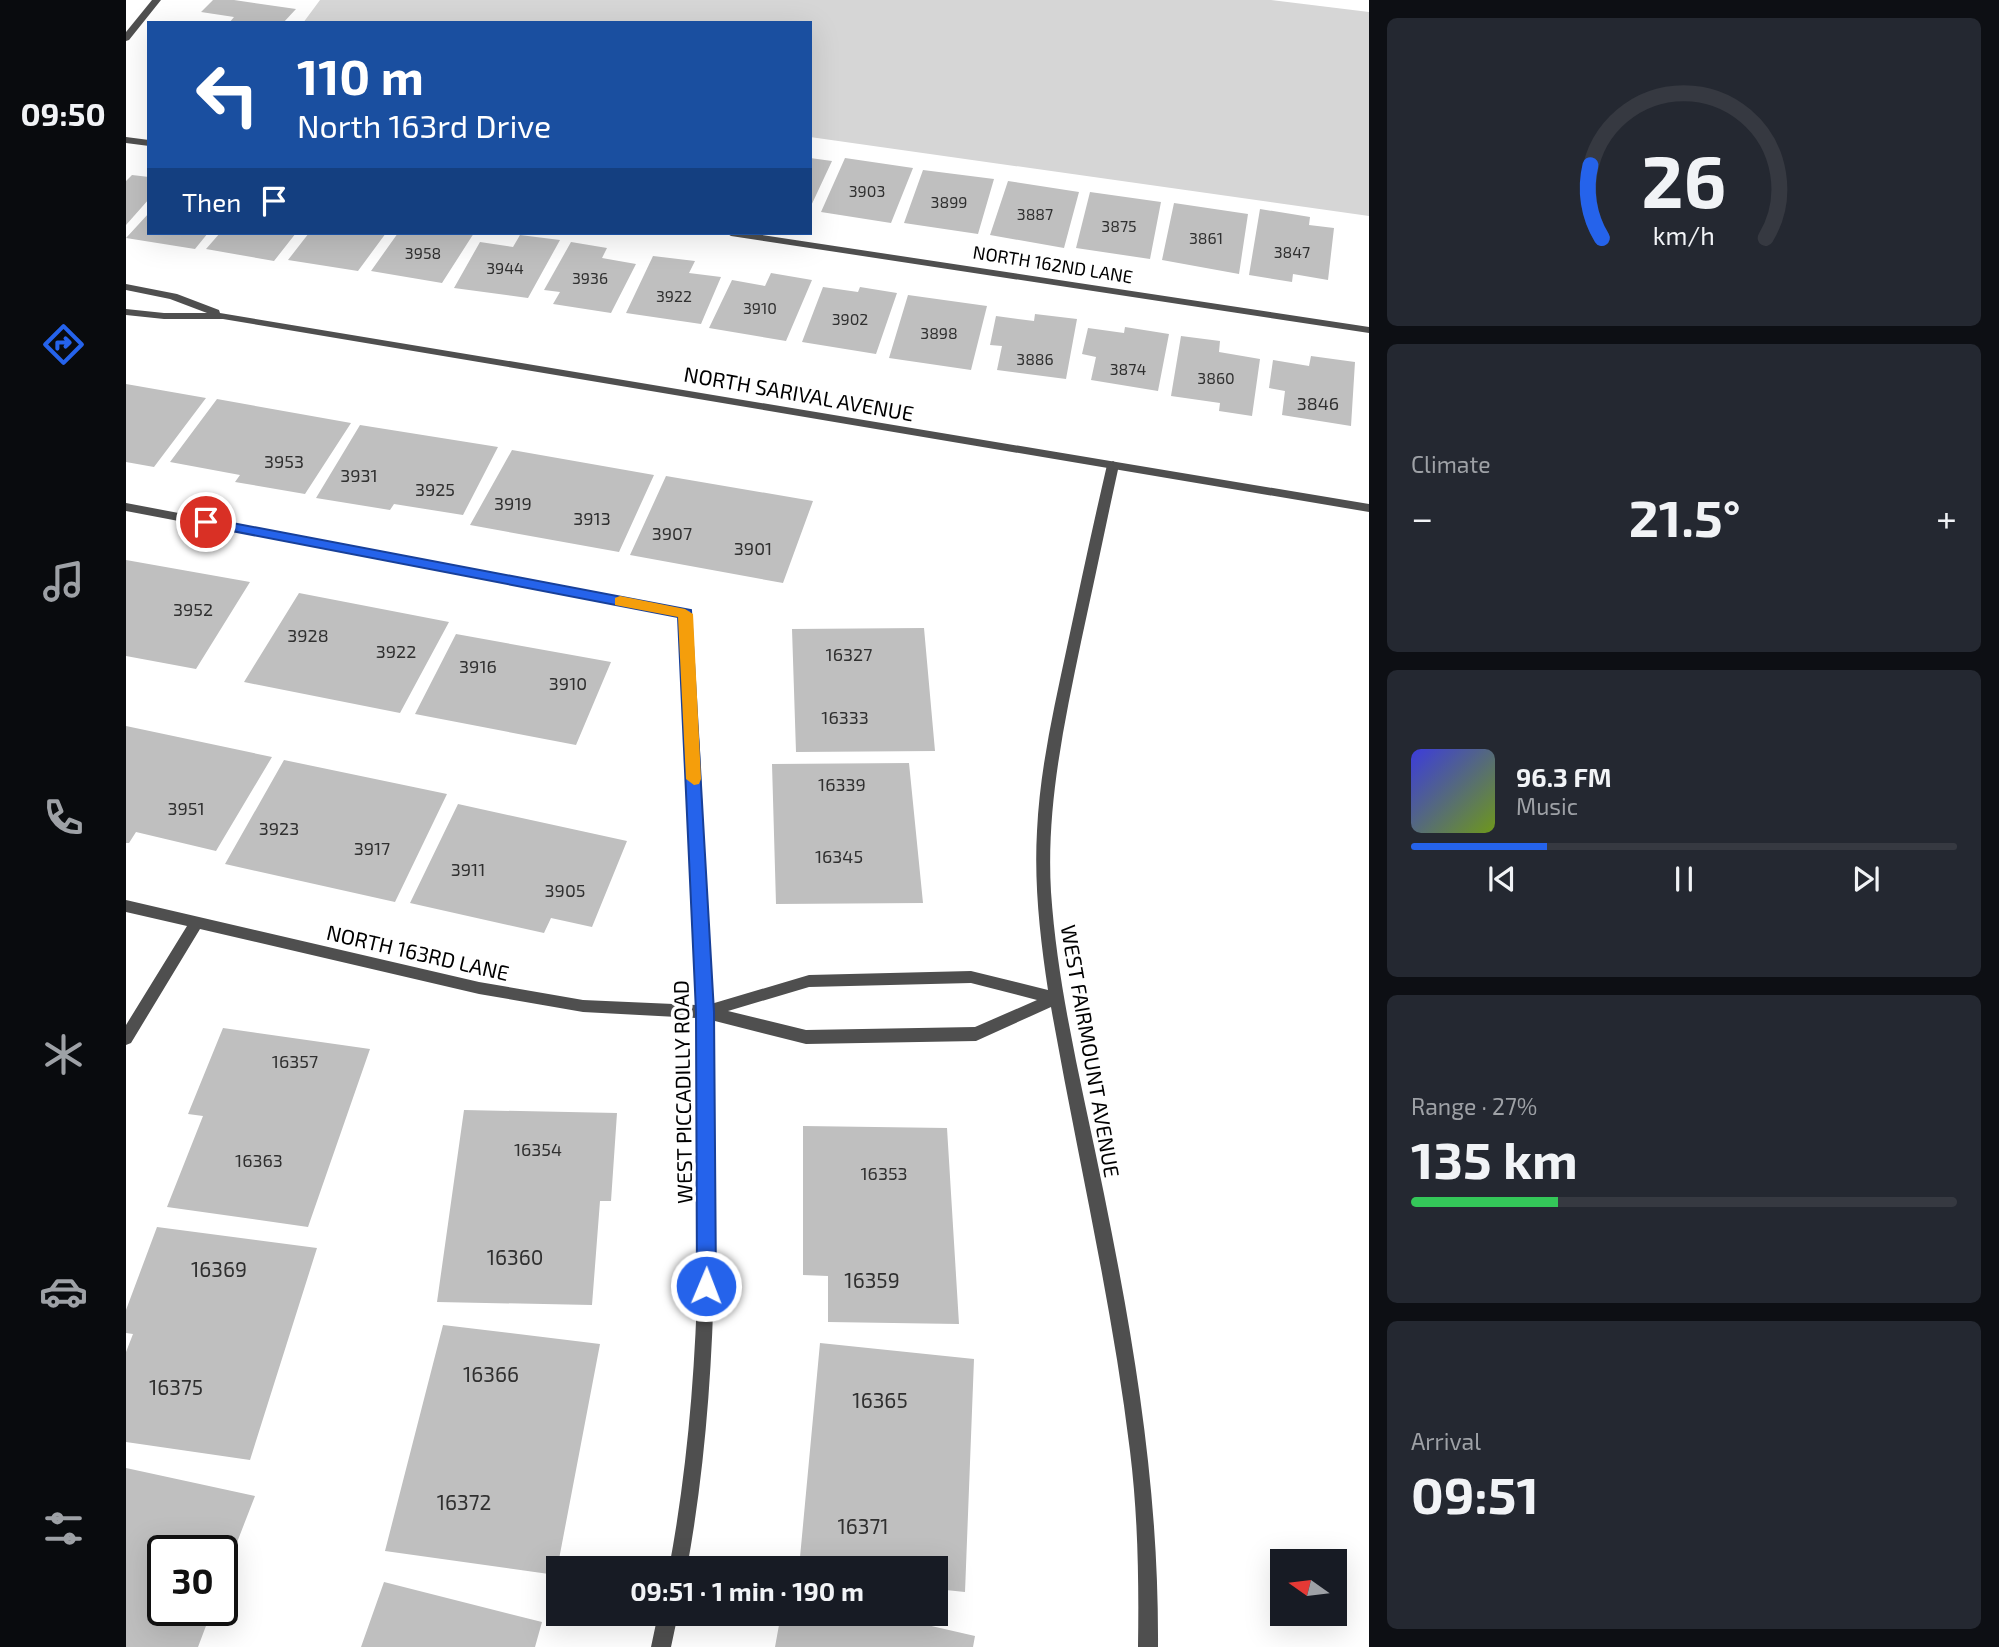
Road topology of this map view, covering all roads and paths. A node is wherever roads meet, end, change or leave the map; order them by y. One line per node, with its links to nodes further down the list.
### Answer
1 (157, 0): 2 (street)
2 (126, 38)
3 (126, 140): 4 (street)
4 (147, 143)
5 (745, 235): 9 (street, NORTH 162ND LANE)
6 (126, 286): 8 (street, NORTH SARIVAL AVENUE)
7 (126, 312): 8 (street, NORTH SARIVAL AVENUE)
8 (223, 316): 10 (street, NORTH SARIVAL AVENUE)
9 (1369, 330)
10 (1113, 465): 12 (street, NORTH SARIVAL AVENUE); 15 (street, WEST FAIRMOUNT AVENUE)
11 (126, 507): 16 (street, WEST PICCADILLY ROAD)
12 (1369, 508)
13 (126, 906): 14 (street, NORTH 163RD LANE)
14 (197, 922): 16 (street, NORTH 163RD LANE); 17 (street)
15 (1056, 998): 16 (street, NORTH 163RD LANE); 16 (street, NORTH 163RD LANE); 21 (street, WEST FAIRMOUNT AVENUE)
16 (705, 1012): 18 (street, WEST PICCADILLY ROAD)
17 (126, 1038)
18 (680, 1556)
19 (665, 1626): 20 (street)
20 (661, 1647)
21 (1148, 1647)

